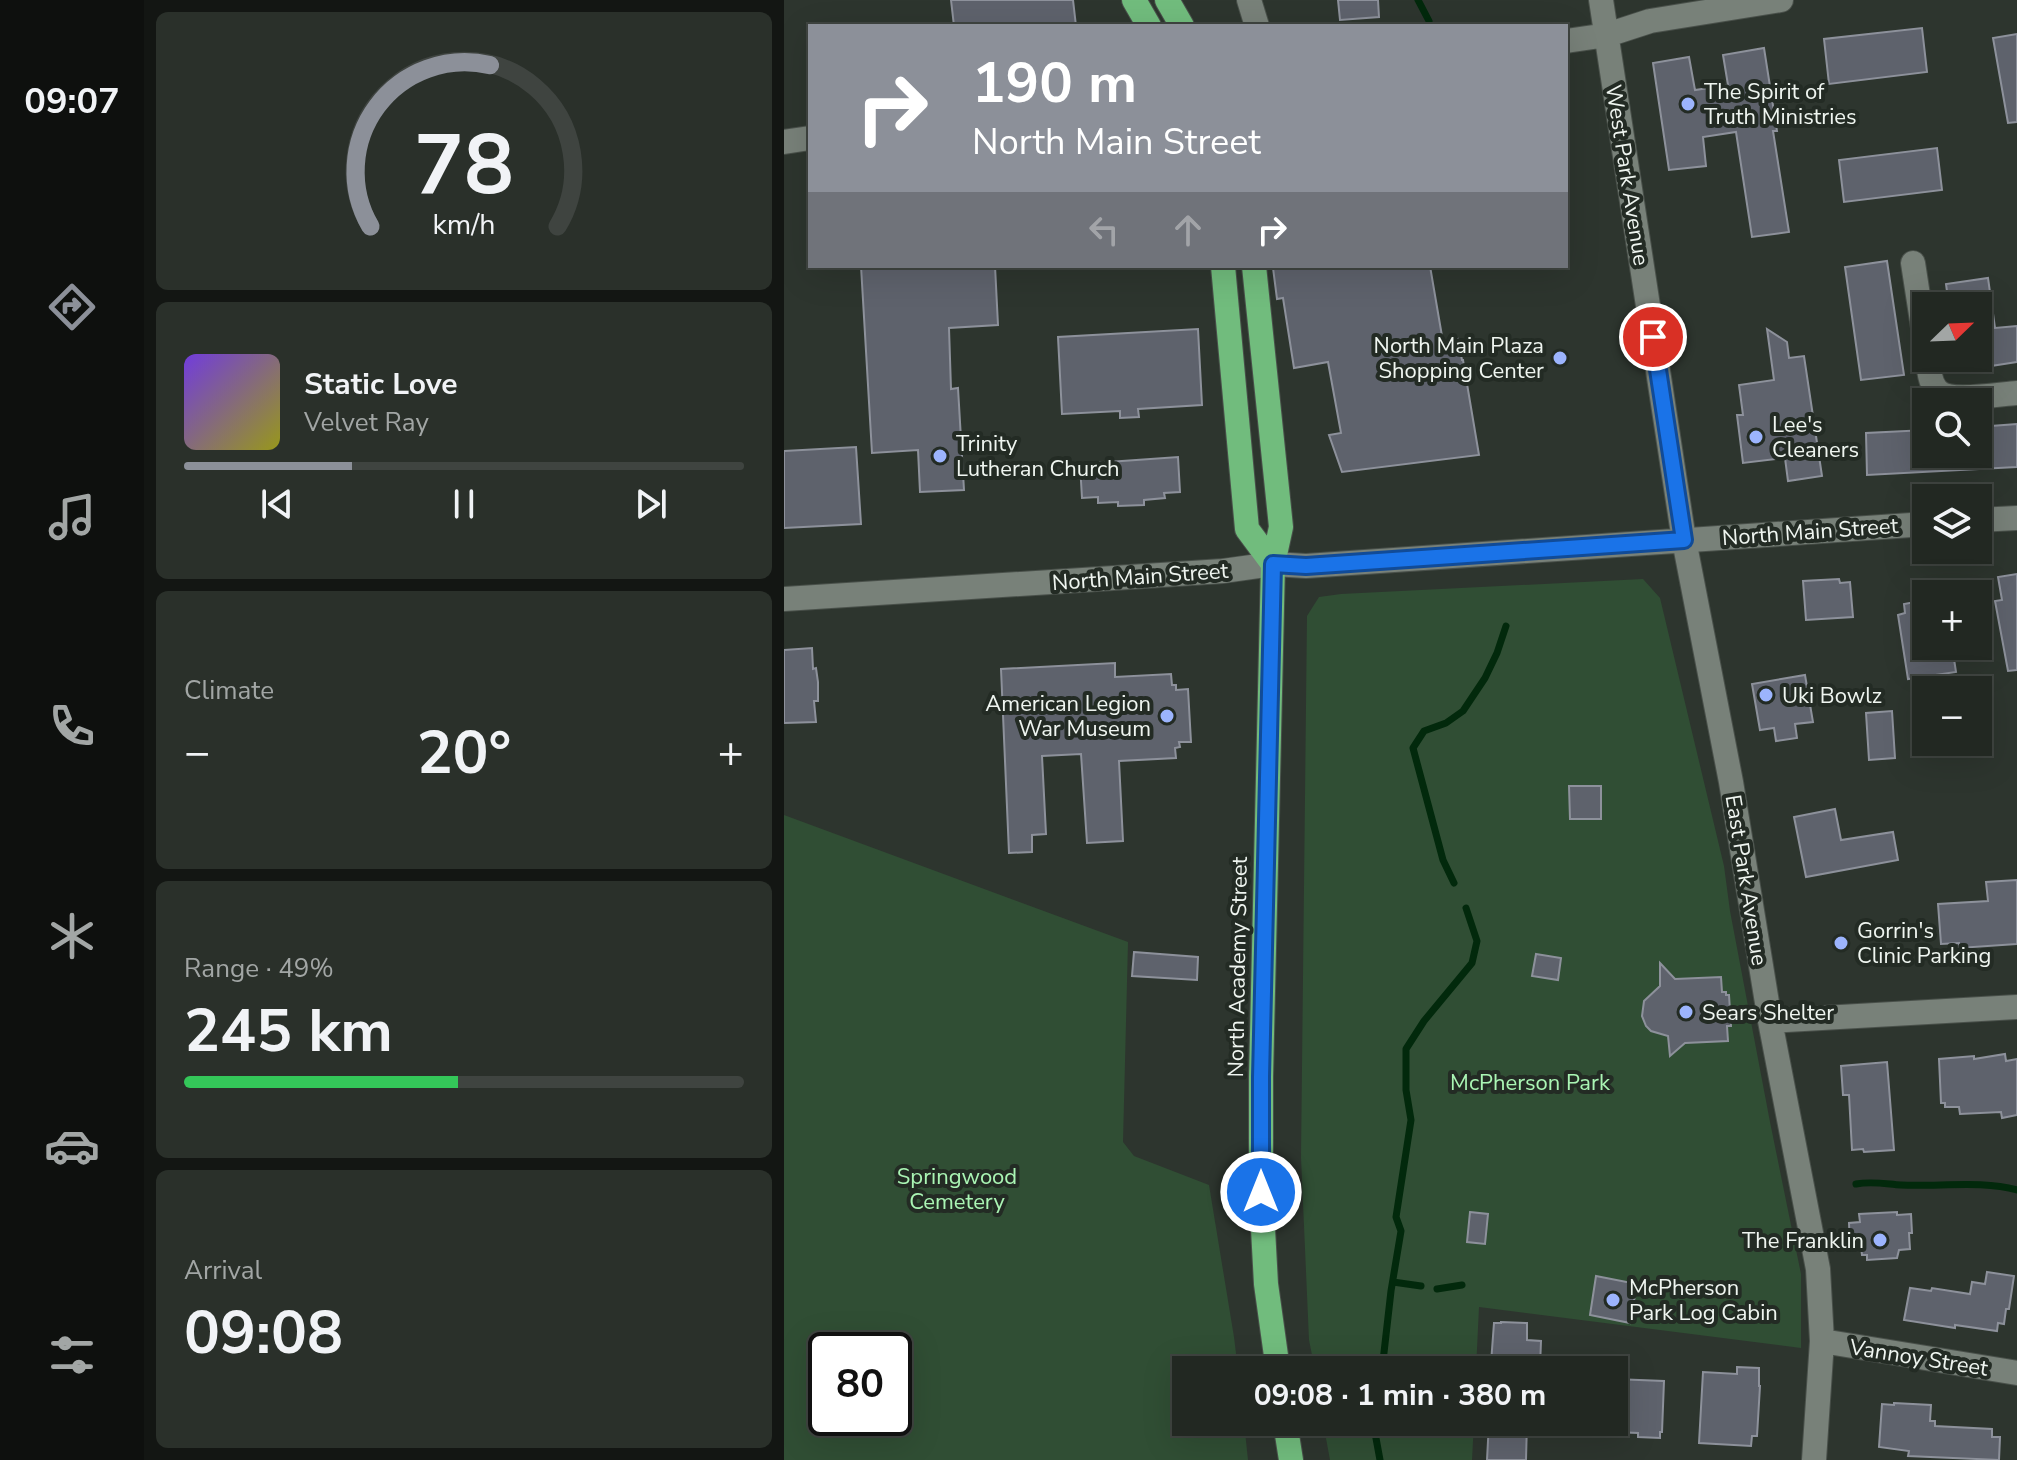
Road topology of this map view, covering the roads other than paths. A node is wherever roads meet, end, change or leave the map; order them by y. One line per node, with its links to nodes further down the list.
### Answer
1 (1134, 0): 5 (highway)
2 (1249, 0): 6 (street)
3 (1601, 0): 7 (street, West Park Avenue)
4 (1781, 0): 7 (street)
5 (1148, 24)
6 (1256, 24)
7 (1607, 35): 8 (street); 20 (street, West Park Avenue)
8 (1568, 41)
9 (808, 138): 10 (street)
10 (784, 142)
11 (1913, 263): 14 (street)
12 (1223, 268): 21 (highway)
13 (1254, 268): 21 (highway, North Academy Street)
14 (1917, 292)
15 (1931, 372): 16 (street)
16 (2017, 393)
17 (2017, 518): 18 (street)
18 (1992, 519)
19 (1912, 525): 20 (street, North Main Street)
20 (1684, 540): 21 (street, North Main Street); 24 (street, East Park Avenue)
21 (1273, 564): 22 (street, North Main Street); 26 (highway, North Academy Street)
22 (784, 599)
23 (2017, 1007): 24 (street)
24 (1770, 1021): 25 (street, East Park Avenue)
25 (1822, 1341): 27 (street, Vannoy Street); 30 (street, East Park Avenue)
26 (1276, 1356)
27 (2017, 1373)
28 (1287, 1436): 29 (highway)
29 (1291, 1460)
30 (1814, 1460)

